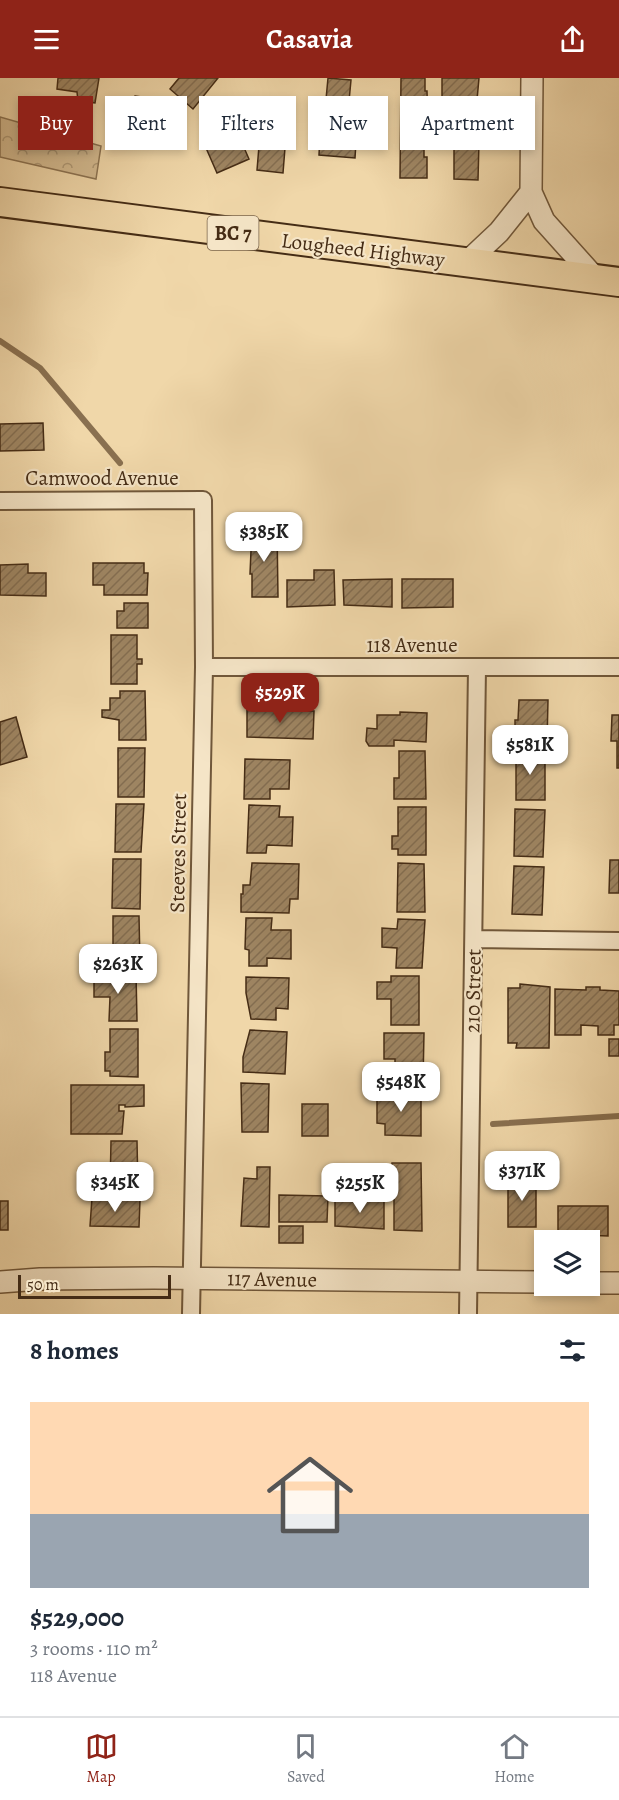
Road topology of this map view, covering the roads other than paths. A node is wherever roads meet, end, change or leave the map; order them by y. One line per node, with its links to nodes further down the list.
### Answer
1 (532, 78): 2 (street)
2 (531, 192): 4 (street); 5 (street)
3 (0, 202): 4 (highway, Lougheed Highway / BC 7)
4 (466, 263): 5 (highway, Lougheed Highway / BC 7)
5 (608, 281)
6 (203, 500): 7 (street, Camwood Avenue); 8 (street, Steeves Street)
7 (0, 501)
8 (204, 667): 10 (street, 118 Avenue); 13 (street, Steeves Street)
9 (619, 667): 10 (street, 118 Avenue)
10 (477, 668): 11 (street, 210 Street)
11 (474, 939): 12 (street); 14 (street, 210 Street)
12 (619, 941)
13 (192, 1278): 14 (street, 117 Avenue); 15 (street, 117 Avenue); 19 (street, Steeves Street)
14 (469, 1281): 16 (street, 117 Avenue); 20 (street, 210 Street)
15 (0, 1282)
16 (534, 1282)
17 (600, 1283): 18 (street)
18 (619, 1283)
19 (191, 1314)
20 (468, 1314)

